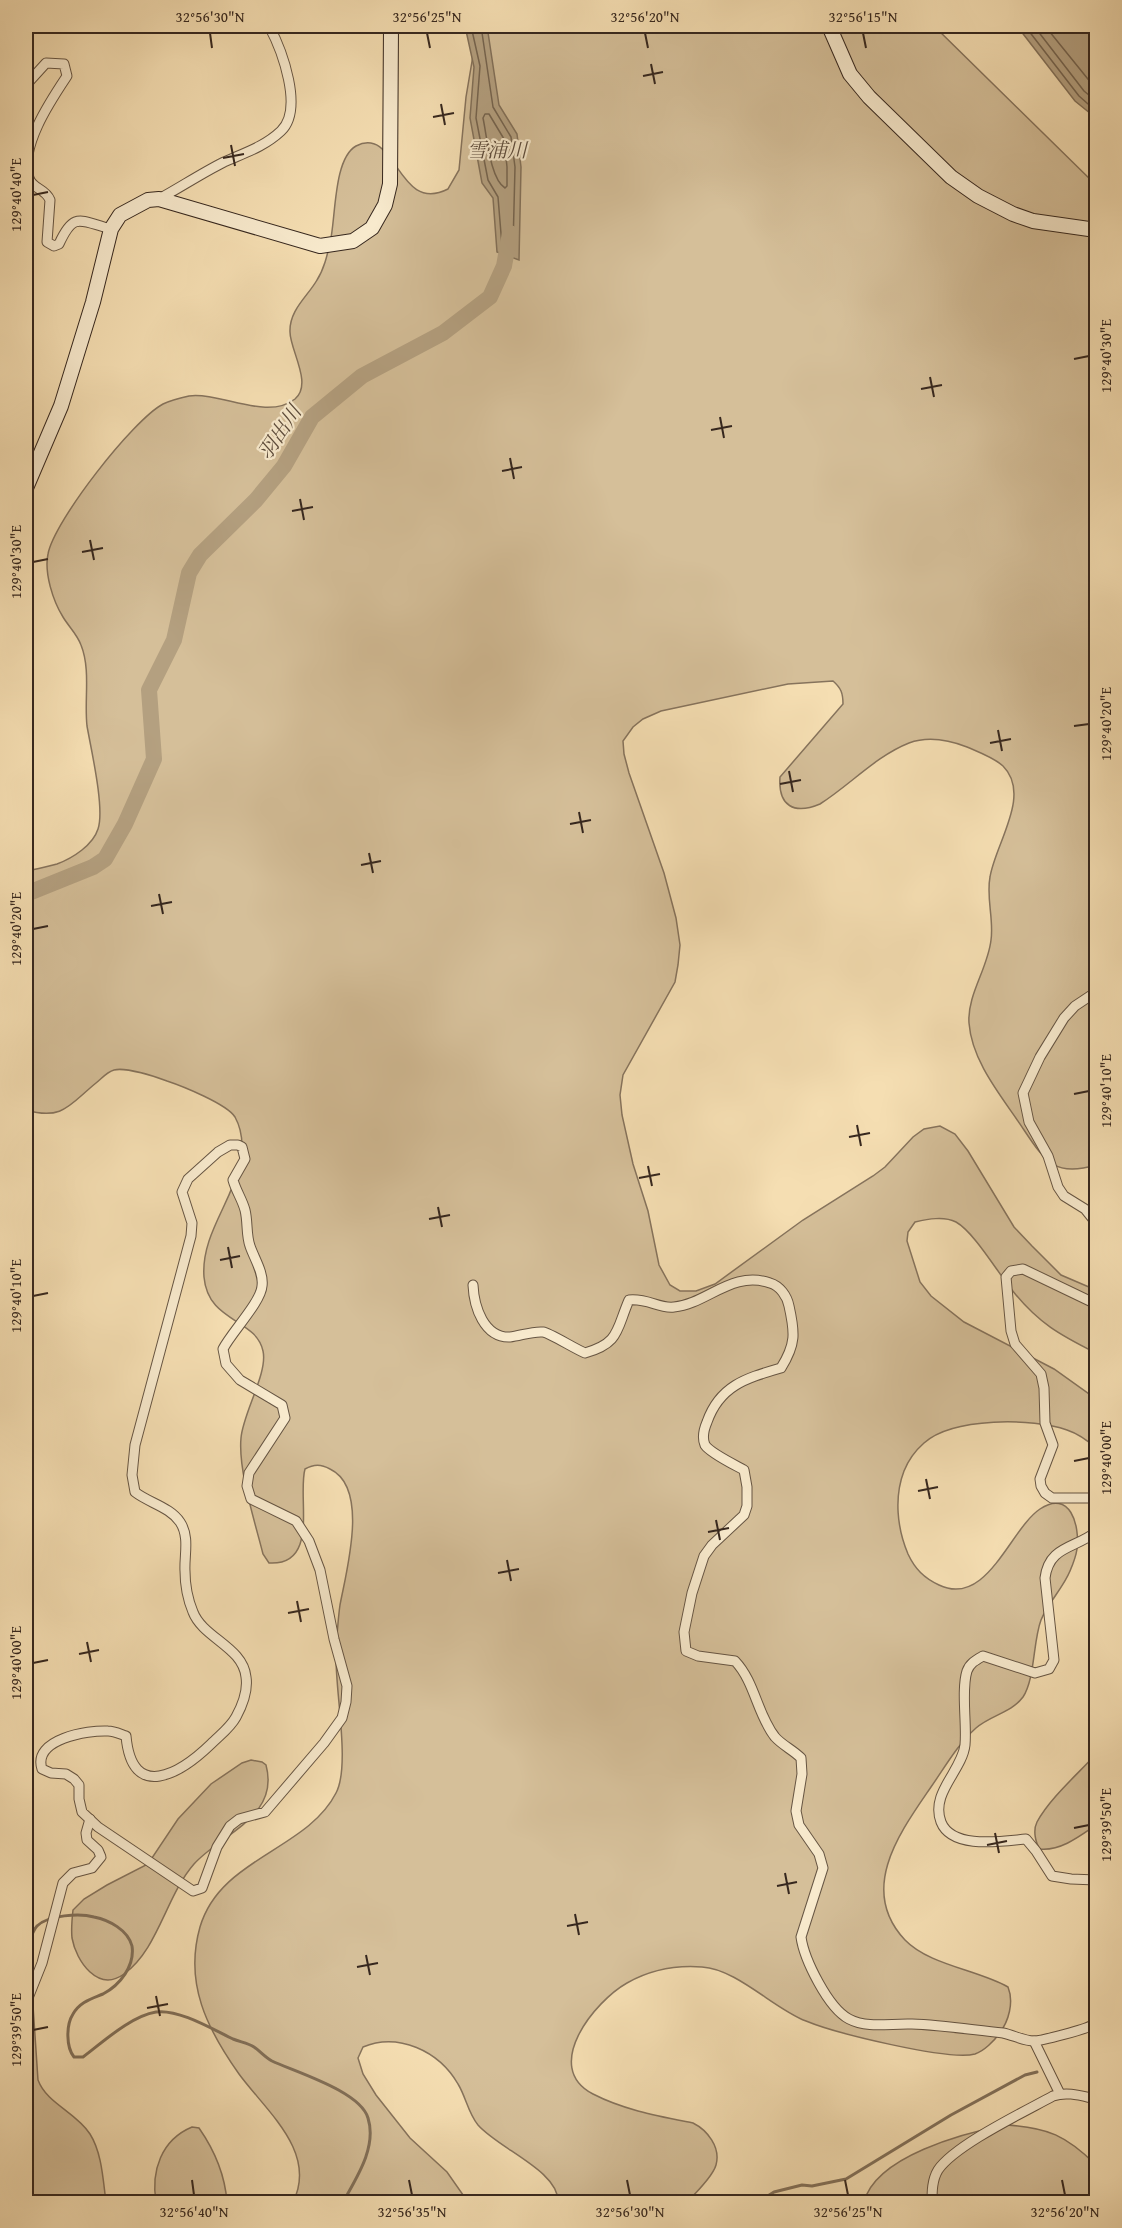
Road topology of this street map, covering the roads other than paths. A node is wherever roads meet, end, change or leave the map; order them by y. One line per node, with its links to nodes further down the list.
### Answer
1 (269, 26): 5 (street)
2 (391, 26): 5 (street)
3 (829, 26): 7 (street)
4 (26, 85): 6 (street)
5 (159, 199): 6 (street)
6 (111, 230): 8 (street)
7 (1096, 230)
8 (26, 488)
9 (1096, 992): 10 (street)
10 (1096, 1234)
11 (473, 1285): 19 (street)
12 (1096, 1304): 13 (street)
13 (1096, 1498)
14 (1096, 1532): 16 (street)
15 (90, 1819): 15 (street); 17 (street)
16 (1096, 1880)
17 (26, 2003)
18 (1096, 2017): 19 (street)
19 (1034, 2041): 20 (street)
20 (1060, 2094): 21 (street); 22 (street)
21 (1096, 2099)
22 (932, 2202)

